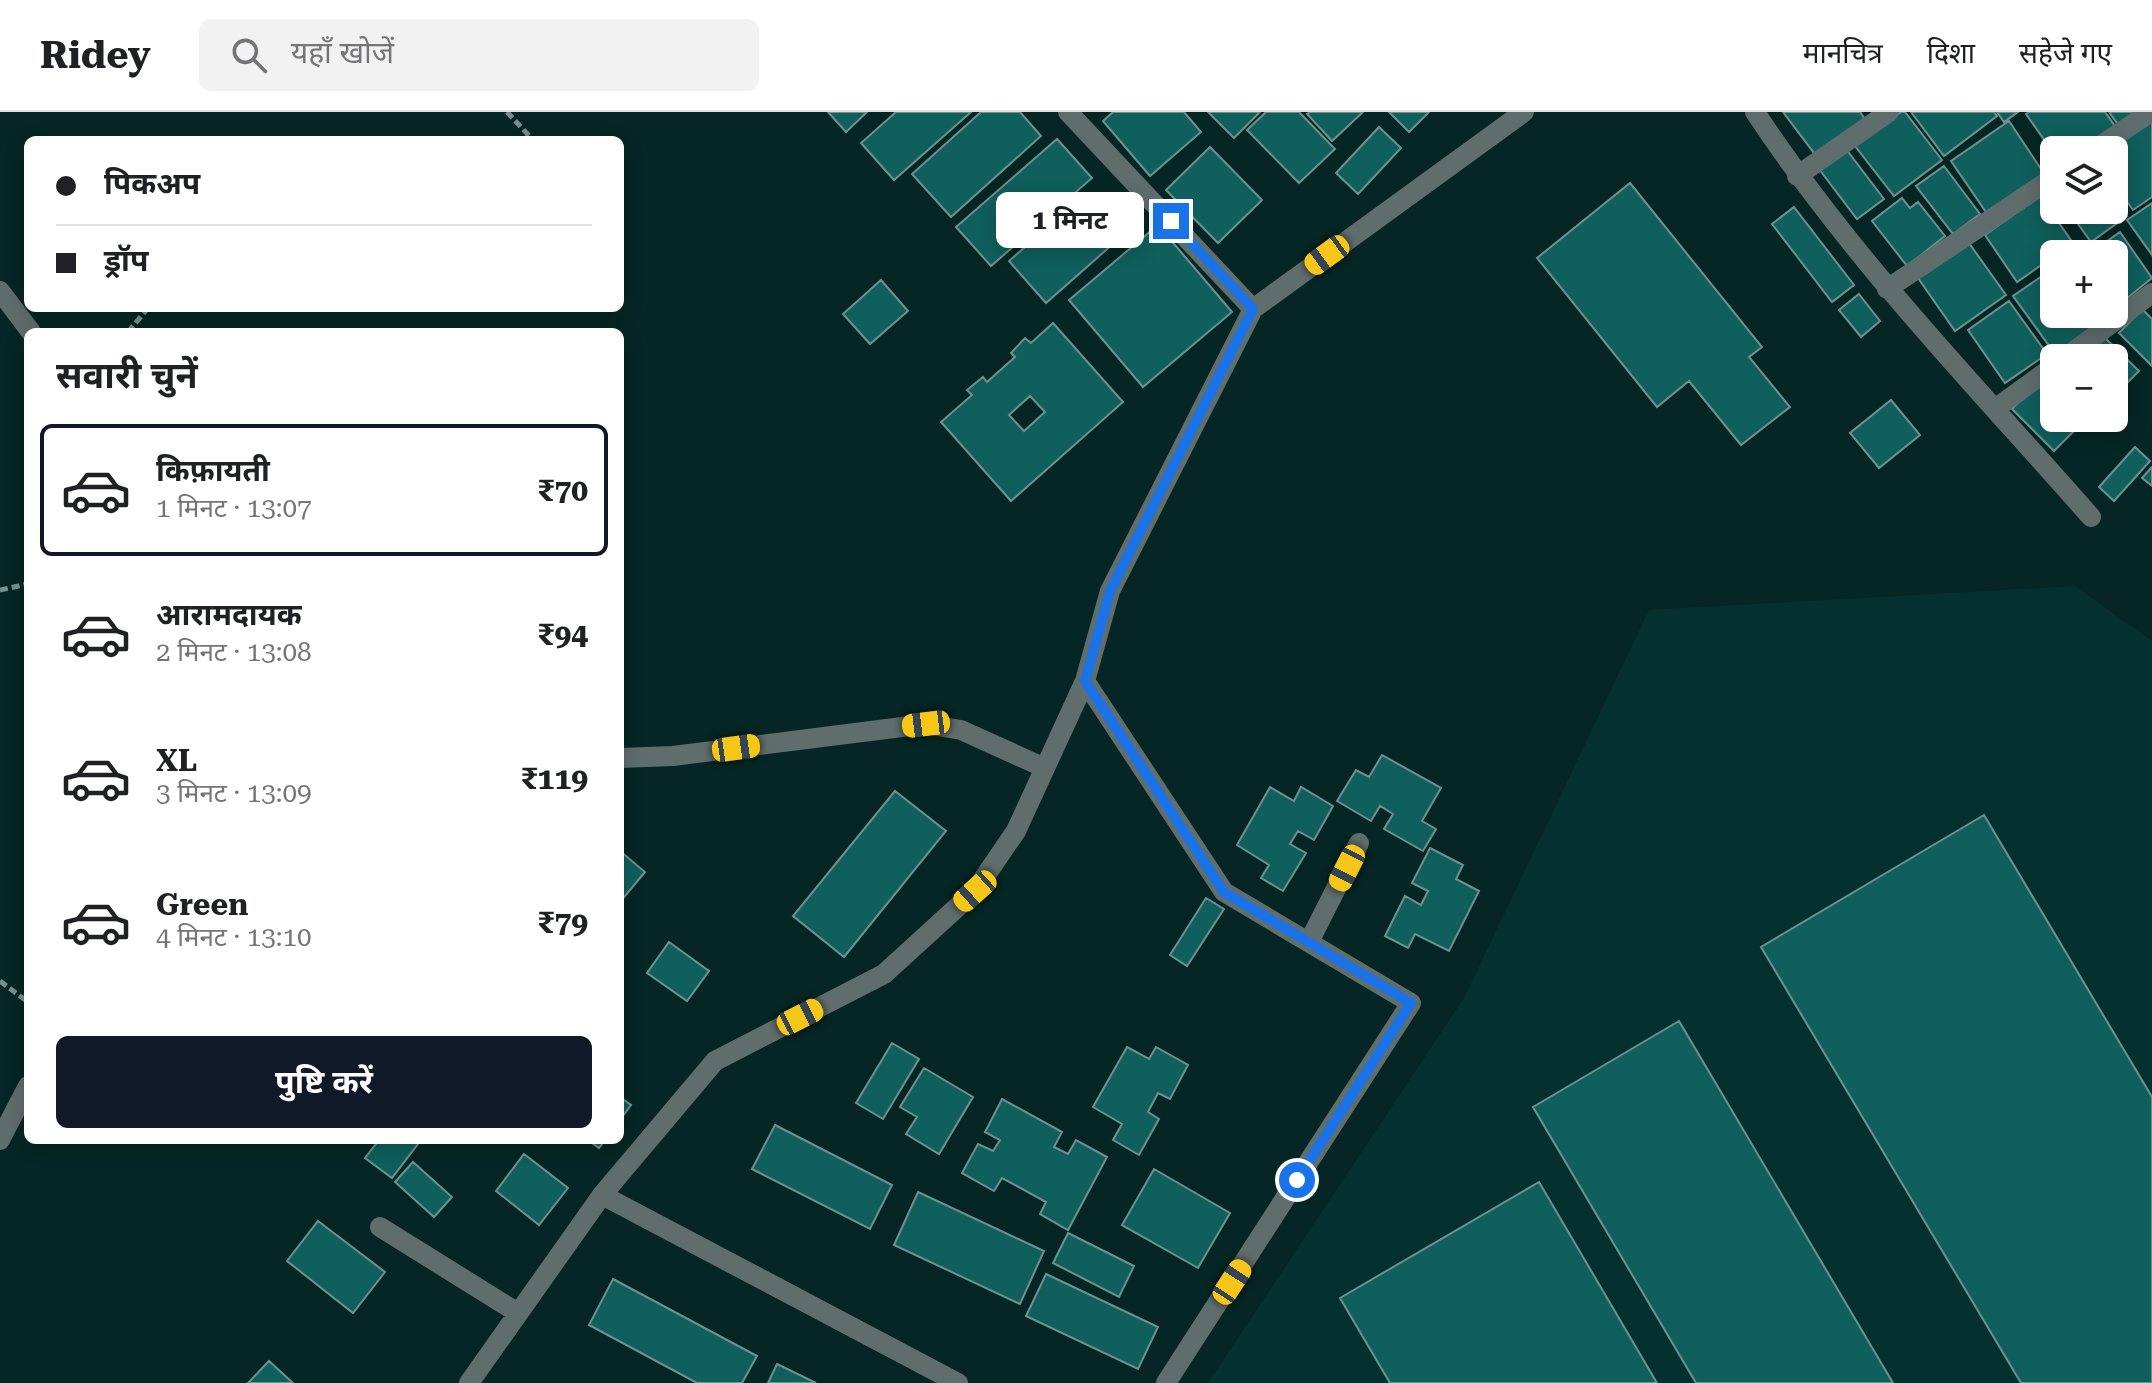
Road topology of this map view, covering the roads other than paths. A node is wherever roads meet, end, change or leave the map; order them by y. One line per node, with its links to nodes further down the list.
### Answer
1 (1068, 112): 12 (street)
2 (1524, 112): 12 (street)
3 (1755, 112): 7 (street)
4 (1889, 112): 7 (street)
5 (2151, 112): 6 (street)
6 (2115, 136)
7 (1797, 176): 9 (street)
8 (2040, 186): 9 (street)
9 (1887, 289): 16 (street)
10 (0, 291): 13 (street)
11 (2152, 293): 14 (street)
12 (1253, 309): 18 (street)
13 (28, 328)
14 (2084, 344)
15 (2040, 376): 16 (street)
16 (1996, 408): 17 (street)
17 (2091, 517)
18 (1085, 681): 20 (street); 22 (street)
19 (624, 758): 20 (street)
20 (1045, 768): 25 (street)
21 (1359, 843): 22 (street)
22 (1309, 942): 30 (street)
23 (24, 1094): 24 (street)
24 (0, 1140)
25 (602, 1195): 27 (street); 29 (street)
26 (380, 1227): 27 (street)
27 (518, 1313): 28 (street)
28 (469, 1383)
29 (958, 1383)
30 (1166, 1383)

